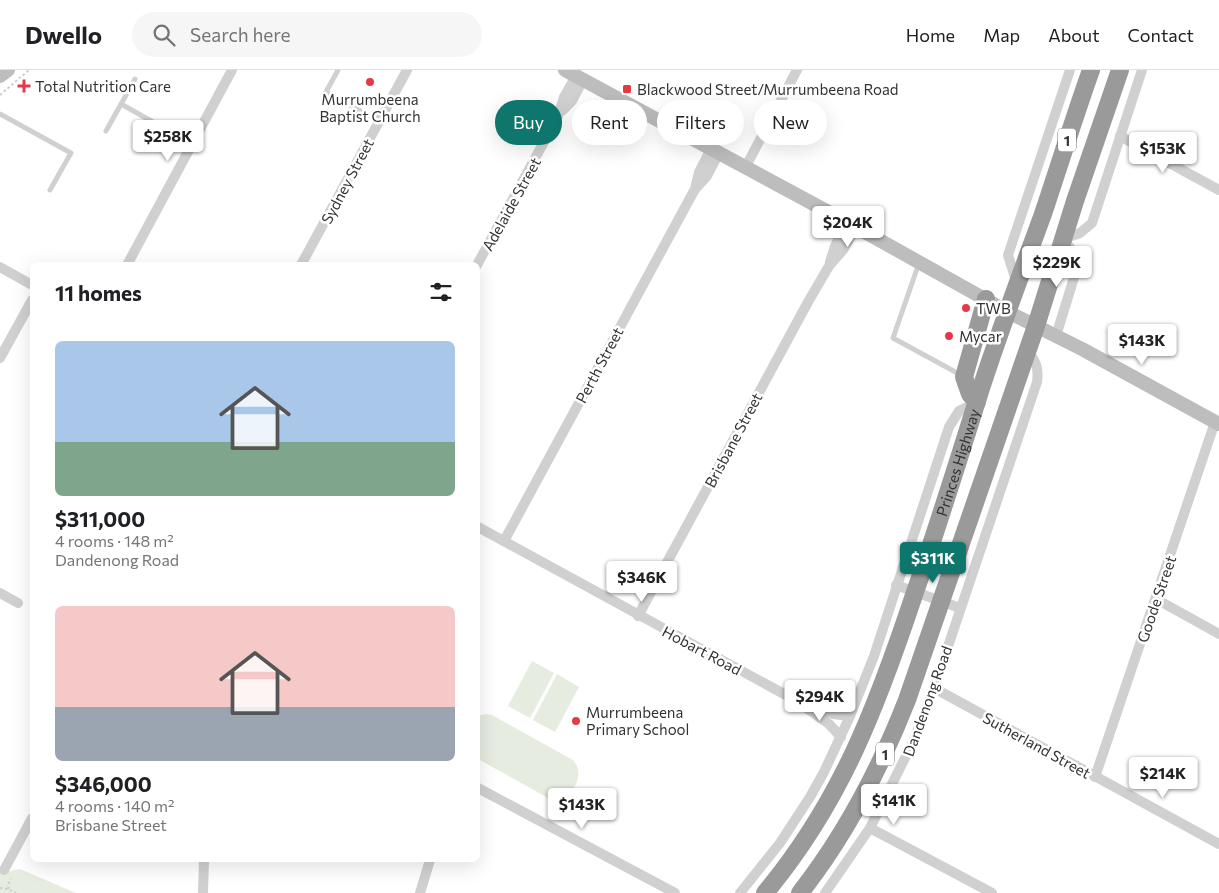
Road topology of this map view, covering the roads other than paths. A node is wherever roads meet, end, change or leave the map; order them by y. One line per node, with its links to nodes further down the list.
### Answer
1 (8, 70): 11 (main road)
2 (232, 70): 20 (street)
3 (338, 70): 16 (lane)
4 (407, 70): 16 (street, Sydney Street)
5 (797, 70): 22 (street)
6 (1070, 70): 17 (street)
7 (1091, 70): 15 (highway, Princes Highway / 1)
8 (1120, 70): 26 (highway, Princes Highway / 1)
9 (1142, 70): 19 (street)
10 (575, 75): 21 (main road); 29 (street, Adelaide Street)
11 (0, 76)
12 (135, 79): 13 (lane)
13 (121, 104): 18 (lane); 20 (lane)
14 (0, 114): 23 (lane)
15 (1074, 120): 17 (street); 33 (highway, Princes Highway / 1)
16 (379, 121): 28 (street, Sydney Street)
17 (1052, 124): 33 (street)
18 (106, 131)
19 (1120, 136): 24 (street); 26 (street)
20 (192, 144): 27 (street)
21 (715, 151): 22 (main road); 45 (street, Perth Street)
22 (745, 168): 25 (main road)
23 (50, 190)
24 (1219, 190)
25 (852, 225): 30 (main road); 53 (street, Brisbane Street)
26 (1063, 239): 37 (highway, Princes Highway / 1); 38 (street)
27 (129, 262)
28 (303, 262)
29 (479, 262)
30 (919, 262): 34 (main road); 41 (lane)
31 (0, 267): 32 (street)
32 (30, 284)
33 (1018, 285): 36 (highway, Princes Highway / 1)
34 (986, 299): 36 (main road); 41 (highway)
35 (30, 304): 40 (street)
36 (1008, 312): 37 (main road); 42 (highway, Princes Highway / 1)
37 (1036, 326): 38 (main road); 39 (highway, Princes Highway / 1)
38 (1056, 336): 43 (main road)
39 (1027, 350): 50 (highway, Princes Highway / 1); 52 (street, Dandenong Road)
40 (0, 358)
41 (964, 377): 42 (highway)
42 (977, 402): 46 (street); 47 (highway, Princes Highway / 1)
43 (1217, 423): 49 (street, Goode Street)
44 (480, 527): 45 (street, Hobart Road)
45 (504, 541): 53 (street, Hobart Road)
46 (896, 585): 47 (street); 57 (street)
47 (916, 592): 50 (street); 71 (highway, Princes Highway / 1)
48 (0, 593): 51 (street)
49 (1156, 599): 54 (street); 59 (street, Goode Street)
50 (941, 601): 52 (street); 72 (highway, Princes Highway / 1)
51 (18, 603)
52 (960, 608): 55 (street, Dandenong Road)
53 (638, 616): 56 (street, Hobart Road)
54 (1219, 634)
55 (934, 688): 59 (street, Sutherland Street); 62 (street, Dandenong Road)
56 (795, 700): 57 (street, Hobart Road); 58 (street, Hobart Road)
57 (850, 716): 58 (street)
58 (841, 737): 70 (street)
59 (1095, 776): 63 (street, Sutherland Street)
60 (480, 789): 69 (street)
61 (30, 822): 66 (street)
62 (870, 828): 73 (street, Dandenong Road); 74 (street)
63 (1219, 844)
64 (204, 862): 67 (street)
65 (429, 862): 68 (street)
66 (4, 870)
67 (203, 893)
68 (420, 893)
69 (675, 893)
70 (740, 893)
71 (765, 893)
72 (800, 893)
73 (825, 893)
74 (992, 893)

